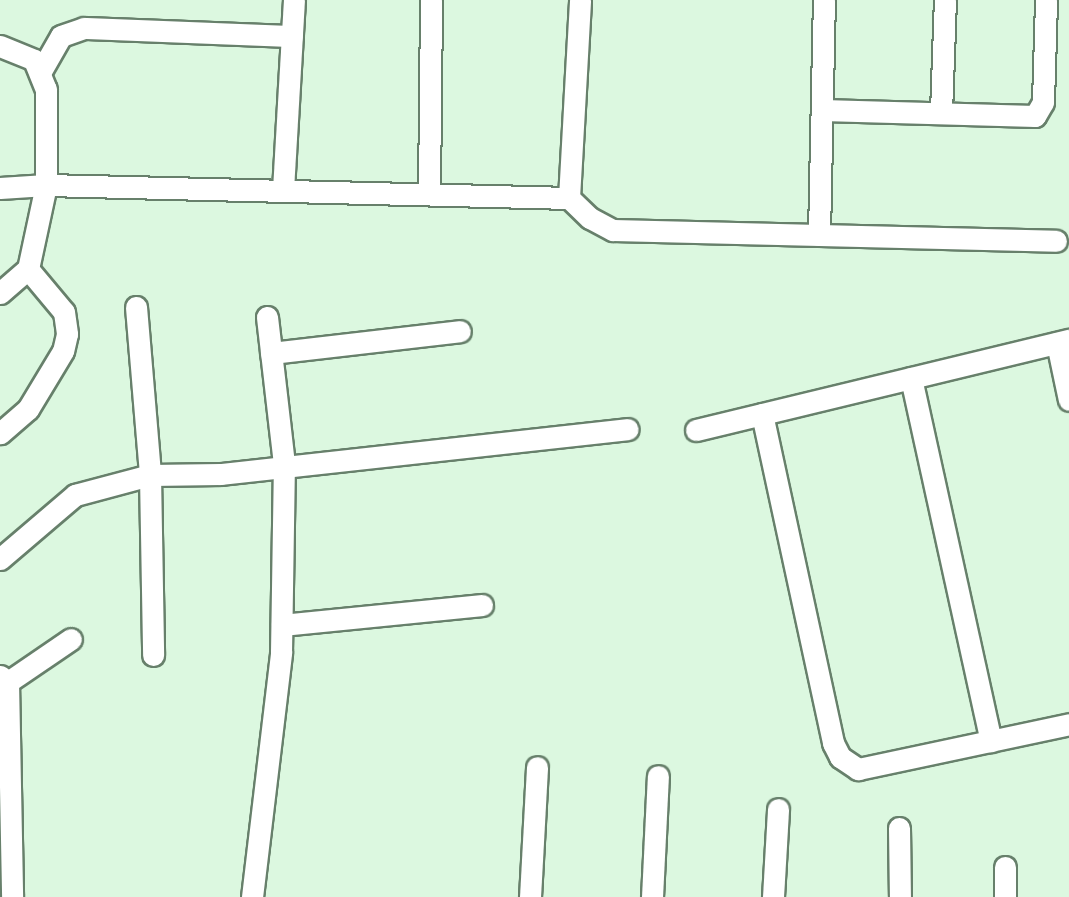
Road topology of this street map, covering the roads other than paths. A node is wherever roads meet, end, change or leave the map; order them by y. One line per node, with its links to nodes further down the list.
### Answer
1 (294, 0): 7 (street)
2 (431, 0): 15 (street)
3 (580, 0): 16 (street)
4 (824, 0): 10 (street)
5 (945, 0): 11 (street)
6 (1046, 0): 11 (street)
7 (292, 36): 9 (street); 14 (street)
8 (0, 46): 9 (street)
9 (41, 71): 12 (street)
10 (822, 110): 11 (street); 17 (street)
11 (941, 113)
12 (46, 185): 13 (street); 14 (street); 19 (street)
13 (0, 188)
14 (283, 190): 15 (street)
15 (429, 194): 16 (street)
16 (569, 198): 17 (street)
17 (819, 235): 18 (street)
18 (1056, 241)
19 (28, 269): 20 (street); 31 (street)
20 (0, 293)
21 (136, 307): 33 (street)
22 (267, 317): 25 (street)
23 (460, 331): 25 (street)
24 (1063, 342): 26 (street); 27 (street)
25 (271, 353): 32 (street)
26 (911, 378): 28 (street); 41 (street)
27 (1069, 400)
28 (762, 414): 30 (street); 41 (street)
29 (628, 429): 32 (street)
30 (695, 429)
31 (0, 433)
32 (284, 464): 33 (street); 36 (street)
33 (150, 475): 34 (street); 38 (street)
34 (0, 559)
35 (482, 605): 36 (street)
36 (282, 625): 48 (street)
37 (71, 639): 39 (street)
38 (153, 656)
39 (4, 679): 47 (street)
40 (1069, 724): 41 (street)
41 (991, 741)
42 (537, 767): 49 (street)
43 (658, 776): 50 (street)
44 (778, 809): 51 (street)
45 (899, 828): 52 (street)
46 (1004, 867): 53 (street)
47 (12, 897)
48 (252, 897)
49 (530, 897)
50 (652, 897)
51 (773, 897)
52 (900, 897)
53 (1005, 897)

